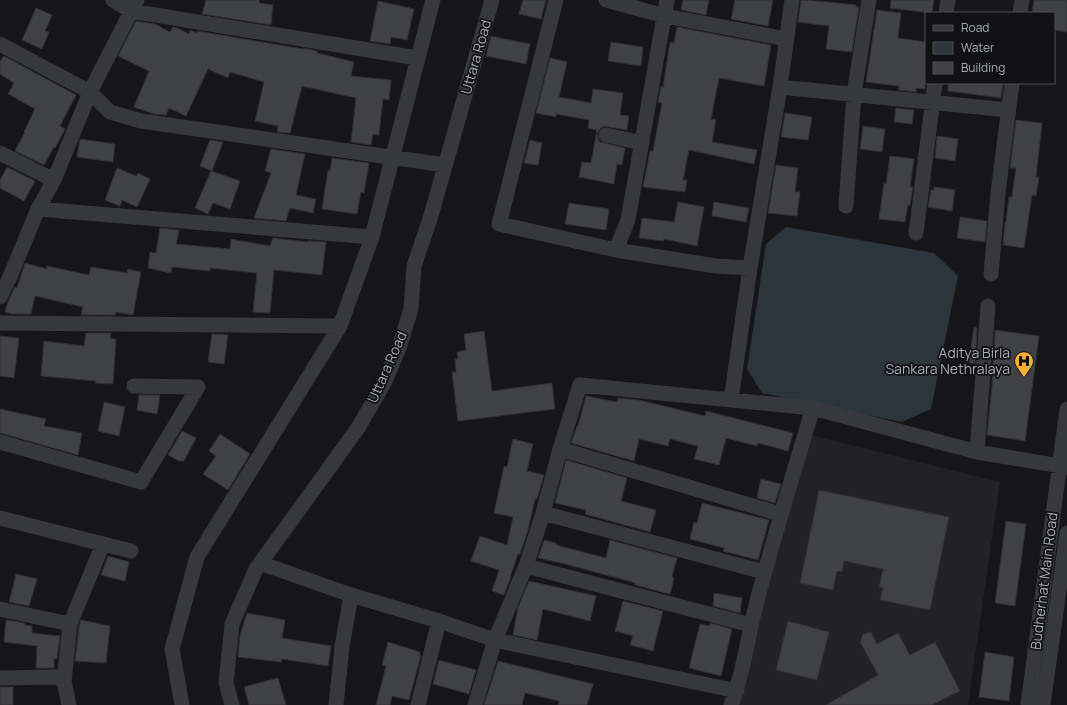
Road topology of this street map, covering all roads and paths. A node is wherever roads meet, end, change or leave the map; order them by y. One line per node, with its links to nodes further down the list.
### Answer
1 (113, 0): 11 (street)
2 (433, 0): 17 (street)
3 (492, 0): 29 (street, Uttara Road)
4 (556, 0): 35 (street)
5 (606, 0): 14 (street)
6 (668, 0): 14 (street)
7 (792, 0): 15 (street)
8 (869, 0): 22 (street)
9 (948, 0): 12 (street)
10 (1022, 0): 13 (street)
11 (134, 6): 17 (street); 21 (street)
12 (946, 12)
13 (1020, 12)
14 (664, 16): 15 (street); 26 (street)
15 (787, 39): 20 (street)
16 (0, 44): 21 (street)
17 (417, 58): 28 (street)
18 (935, 84): 23 (street)
19 (1012, 84): 24 (street)
20 (780, 87): 22 (street); 36 (street)
21 (90, 92): 28 (street); 30 (street)
22 (854, 94): 23 (street); 31 (street)
23 (932, 102): 24 (street); 33 (street)
24 (1008, 110): 37 (street)
25 (606, 136): 26 (street)
26 (642, 143): 35 (street)
27 (0, 153): 30 (street)
28 (392, 157): 29 (street); 34 (street)
29 (445, 165): 57 (street, Uttara Road)
30 (54, 180): 32 (street)
31 (846, 206)
32 (38, 210): 34 (street); 38 (street)
33 (916, 233)
34 (372, 237): 42 (street)
35 (616, 250): 36 (street)
36 (750, 268): 44 (street)
37 (991, 274)
38 (5, 277): 39 (street)
39 (0, 297)
40 (988, 306): 49 (street)
41 (0, 323): 42 (street)
42 (340, 326): 70 (street)
43 (134, 386): 47 (street)
44 (731, 400): 45 (street); 48 (street)
45 (813, 408): 49 (street); 52 (street)
46 (1067, 409): 50 (street, Budherhat Main Road)
47 (0, 442)
48 (560, 449): 51 (street); 52 (street)
49 (977, 452): 50 (street)
50 (1063, 467): 76 (street, Budherhat Main Road)
51 (543, 513): 58 (street); 59 (street)
52 (780, 514): 59 (street)
53 (0, 518): 55 (street)
54 (1067, 533): 77 (street, Budherhat Main Road)
55 (103, 544): 56 (street); 63 (street)
56 (131, 551)
57 (260, 564): 60 (street); 71 (street, Uttara Road)
58 (526, 566): 64 (street); 65 (street)
59 (764, 572): 64 (street)
60 (351, 595): 62 (street); 72 (street)
61 (0, 609): 63 (street)
62 (440, 621): 65 (street); 73 (street)
63 (70, 624): 67 (street)
64 (751, 625): 68 (street)
65 (495, 640): 68 (street); 74 (street)
66 (0, 678): 67 (street)
67 (64, 681): 69 (street)
68 (737, 691): 75 (street)
69 (69, 705)
70 (182, 705)
71 (232, 705)
72 (336, 705)
73 (418, 705)
74 (475, 705)
75 (731, 705)
76 (1028, 705)
77 (1043, 705)

